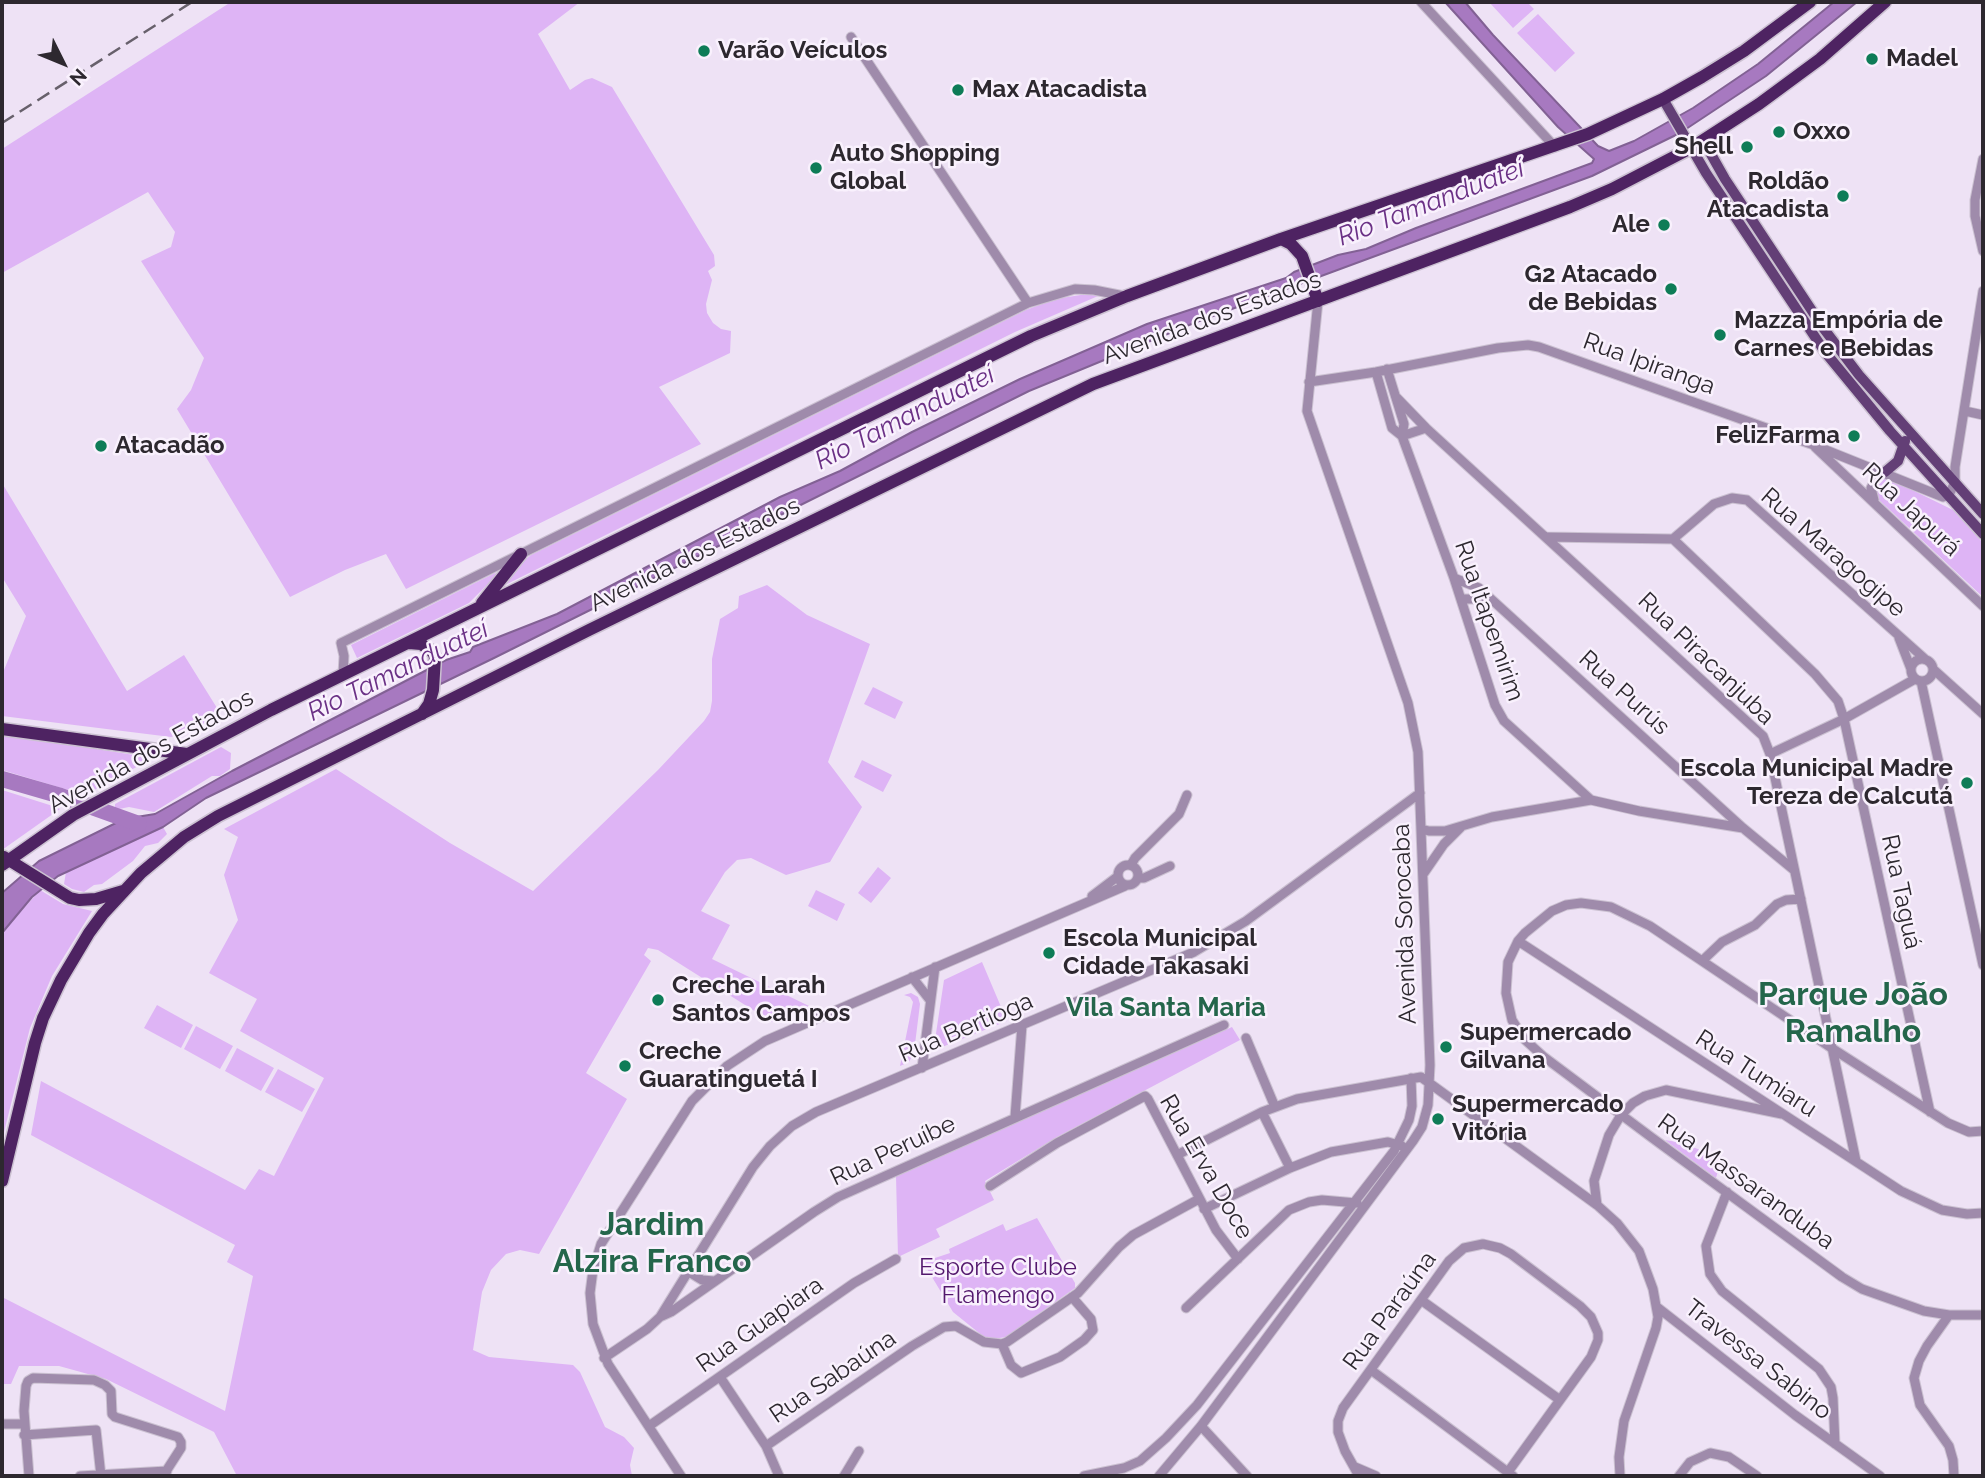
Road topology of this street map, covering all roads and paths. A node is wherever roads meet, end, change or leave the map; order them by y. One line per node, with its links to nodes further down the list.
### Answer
1 (1421, 2): 8 (street)
2 (1810, 2): 5 (highway, Avenida dos Estados)
3 (1885, 2): 6 (highway, Avenida dos Estados)
4 (851, 37): 16 (street)
5 (1663, 99): 7 (main road); 8 (highway, Avenida dos Estados)
6 (1703, 140): 7 (highway, Avenida dos Estados); 25 (main road)
7 (1687, 142): 15 (highway, Avenida dos Estados); 27 (main road)
8 (1559, 145): 11 (highway, Avenida dos Estados)
9 (1983, 159): 10 (street)
10 (1981, 186): 12 (street)
11 (1281, 239): 14 (highway, Avenida dos Estados); 15 (highway)
12 (1983, 251)
13 (1983, 291): 21 (street)
14 (1127, 296): 16 (street); 41 (highway, Avenida dos Estados)
15 (1318, 301): 19 (street, Avenida Sorocaba); 48 (highway, Avenida dos Estados)
16 (1028, 303): 36 (street)
17 (1387, 369): 18 (street, Rua Ipiranga); 20 (street, Rua Itapemirim); 26 (street, Rua Ipiranga)
18 (1376, 372): 19 (street, Rua Ipiranga); 24 (street, Rua Itapemirim)
19 (1309, 382): 54 (street, Avenida Sorocaba)
20 (1397, 398): 23 (street, Rua Piracanjuba); 24 (street, Rua Itapemirim)
21 (1965, 411): 22 (street); 29 (street)
22 (1983, 415)
23 (1426, 428): 24 (street); 34 (street, Rua Piracanjuba)
24 (1402, 436): 37 (street, Rua Itapemirim)
25 (1914, 437): 27 (main road); 29 (main road)
26 (1811, 444): 28 (street, Rua Ipiranga); 31 (street, Rua Japurá)
27 (1903, 444): 28 (main road); 30 (main road)
28 (1883, 472): 30 (street, Rua Ipiranga); 31 (street)
29 (1955, 482): 30 (street); 32 (main road)
30 (1949, 495): 33 (main road)
31 (1874, 502): 40 (street, Rua Japurá)
32 (1983, 514)
33 (1983, 534)
34 (1547, 537): 35 (street); 53 (street, Rua Piracanjuba)
35 (1673, 539): 42 (street, Rua Maragogipe); 50 (street, Rua Taguá)
36 (521, 554): 41 (highway); 46 (street)
37 (1454, 578): 38 (street, Rua Itapemirim); 39 (street, Rua Purús)
38 (1462, 599): 39 (street); 56 (street, Rua Itapemirim)
39 (1490, 599): 58 (street, Rua Purús)
40 (1983, 606)
41 (478, 607): 43 (highway, Avenida dos Estados)
42 (1898, 636): 44 (street, Rua Maragogipe); 45 (street, Rua Maragogipe)
43 (409, 643): 46 (highway, Avenida dos Estados); 48 (highway)
44 (1925, 659): 45 (street); 47 (street, Rua Maragogipe)
45 (1911, 669): 47 (street, Rua Maragogipe)
46 (344, 674): 52 (highway, Avenida dos Estados)
47 (1925, 677): 49 (street); 50 (street); 73 (street, Rua Maragogipe)
48 (422, 714): 68 (highway, Avenida dos Estados)
49 (1983, 714)
50 (1844, 719): 53 (street); 86 (street, Rua Taguá)
51 (2, 729): 52 (highway)
52 (187, 754): 60 (highway, Avenida dos Estados)
53 (1770, 754): 63 (street, Rua Piracanjuba)
54 (1420, 793): 59 (street, Avenida Sorocaba); 77 (street, Rua Bertioga)
55 (1187, 795): 61 (street)
56 (1591, 800): 57 (street); 58 (street, Rua Itapemirim)
57 (1464, 825): 59 (street); 64 (street)
58 (1744, 828): 63 (street, Rua Purús)
59 (1421, 829): 64 (street, Avenida Sorocaba)
60 (4, 861): 68 (highway)
61 (1131, 865): 65 (street); 66 (street)
62 (1170, 866): 66 (street)
63 (1794, 870): 69 (street, Rua Piracanjuba)
64 (1423, 874): 83 (street, Avenida Sorocaba)
65 (1118, 877): 67 (street); 70 (street)
66 (1138, 878): 67 (street)
67 (1125, 886): 70 (street)
68 (123, 890): 95 (highway, Avenida dos Estados)
69 (1801, 899): 72 (street); 80 (street, Rua Piracanjuba)
70 (1086, 902): 74 (street)
71 (1518, 941): 72 (street, Rua Massaranduba); 87 (street, Rua Tumiaru); 88 (street, Rua Massaranduba)
72 (1702, 961): 80 (street, Rua Massaranduba)
73 (1983, 965)
74 (936, 967): 75 (street); 76 (street)
75 (912, 976): 76 (street); 116 (street)
76 (930, 1000): 81 (street)
77 (1022, 1025): 81 (street, Rua Bertioga); 89 (street)
78 (1224, 1025): 89 (street, Rua Peruíbe)
79 (1246, 1038): 84 (street)
80 (1833, 1049): 86 (street, Rua Massaranduba); 93 (street, Rua Piracanjuba)
81 (922, 1068): 106 (street, Rua Bertioga)
82 (1411, 1078): 83 (street); 84 (street); 91 (street)
83 (1430, 1083): 91 (street, Avenida Sorocaba); 101 (street)
84 (1275, 1107): 85 (street)
85 (1262, 1112): 92 (street); 94 (street)
86 (1930, 1112): 90 (street, Rua Massaranduba)
87 (1782, 1114): 88 (street); 93 (street, Rua Tumiaru)
88 (1621, 1115): 97 (street, Rua Massaranduba); 101 (street)
89 (1015, 1117): 107 (street, Rua Peruíbe)
90 (1983, 1131)
91 (1403, 1147): 94 (street); 99 (street, Avenida Sorocaba); 100 (street, Avenida Sorocaba)
92 (1177, 1155): 96 (street, Rua Erva Doce); 98 (street, Rua Erva Doce)
93 (1856, 1161): 103 (street, Rua Tumiaru)
94 (1290, 1168): 102 (street)
95 (2, 1181)
96 (990, 1186)
97 (1727, 1192): 112 (street, Rua Massaranduba); 125 (street)
98 (1199, 1199): 102 (street, Rua Erva Doce); 108 (street)
99 (1354, 1203): 100 (street); 105 (street); 137 (street, Avenida Sorocaba)
100 (1365, 1205): 123 (street, Avenida Sorocaba)
101 (1597, 1205): 110 (street)
102 (1205, 1209): 105 (street, Rua Erva Doce)
103 (1983, 1213)
104 (896, 1259): 118 (street, Rua Guapiara)
105 (1238, 1259): 111 (street)
106 (689, 1272): 107 (street); 114 (street, Rua Bertioga)
107 (714, 1281): 114 (street, Rua Peruíbe)
108 (1072, 1297): 115 (street); 115 (street)
109 (1421, 1300): 117 (street, Rua Paraúna); 119 (street); 119 (street, Rua Paraúna)
110 (1657, 1307): 125 (street, Travessa Sabino); 141 (street)
111 (1186, 1308)
112 (1949, 1315): 113 (street, Rua Massaranduba); 145 (street)
113 (1983, 1315)
114 (660, 1317): 116 (street, Rua Peruíbe)
115 (1002, 1344): 126 (street, Rua Sabaúna)
116 (604, 1358): 122 (street)
117 (1371, 1370): 128 (street, Rua Paraúna); 130 (street)
118 (720, 1377): 122 (street, Rua Guapiara); 126 (street)
119 (1560, 1400): 130 (street, Rua Paraúna)
120 (2, 1424): 121 (street)
121 (23, 1424): 124 (street); 129 (street)
122 (649, 1426): 134 (street)
123 (1200, 1426): 138 (street, Avenida Sorocaba); 139 (street)
124 (24, 1435): 131 (street); 132 (street)
125 (1835, 1444): 144 (street, Travessa Sabino)
126 (766, 1446): 135 (street)
127 (859, 1451): 136 (street)
128 (1357, 1472): 140 (street)
129 (165, 1473): 131 (street)
130 (1511, 1474)
131 (101, 1475): 133 (street)
132 (29, 1476)
133 (80, 1476)
134 (681, 1476)
135 (779, 1476)
136 (844, 1476)
137 (1084, 1476)
138 (1159, 1476)
139 (1247, 1476)
140 (1376, 1476)
141 (1620, 1476)
142 (1679, 1476): 143 (street)
143 (1757, 1476)
144 (1880, 1476)
145 (1954, 1476)

